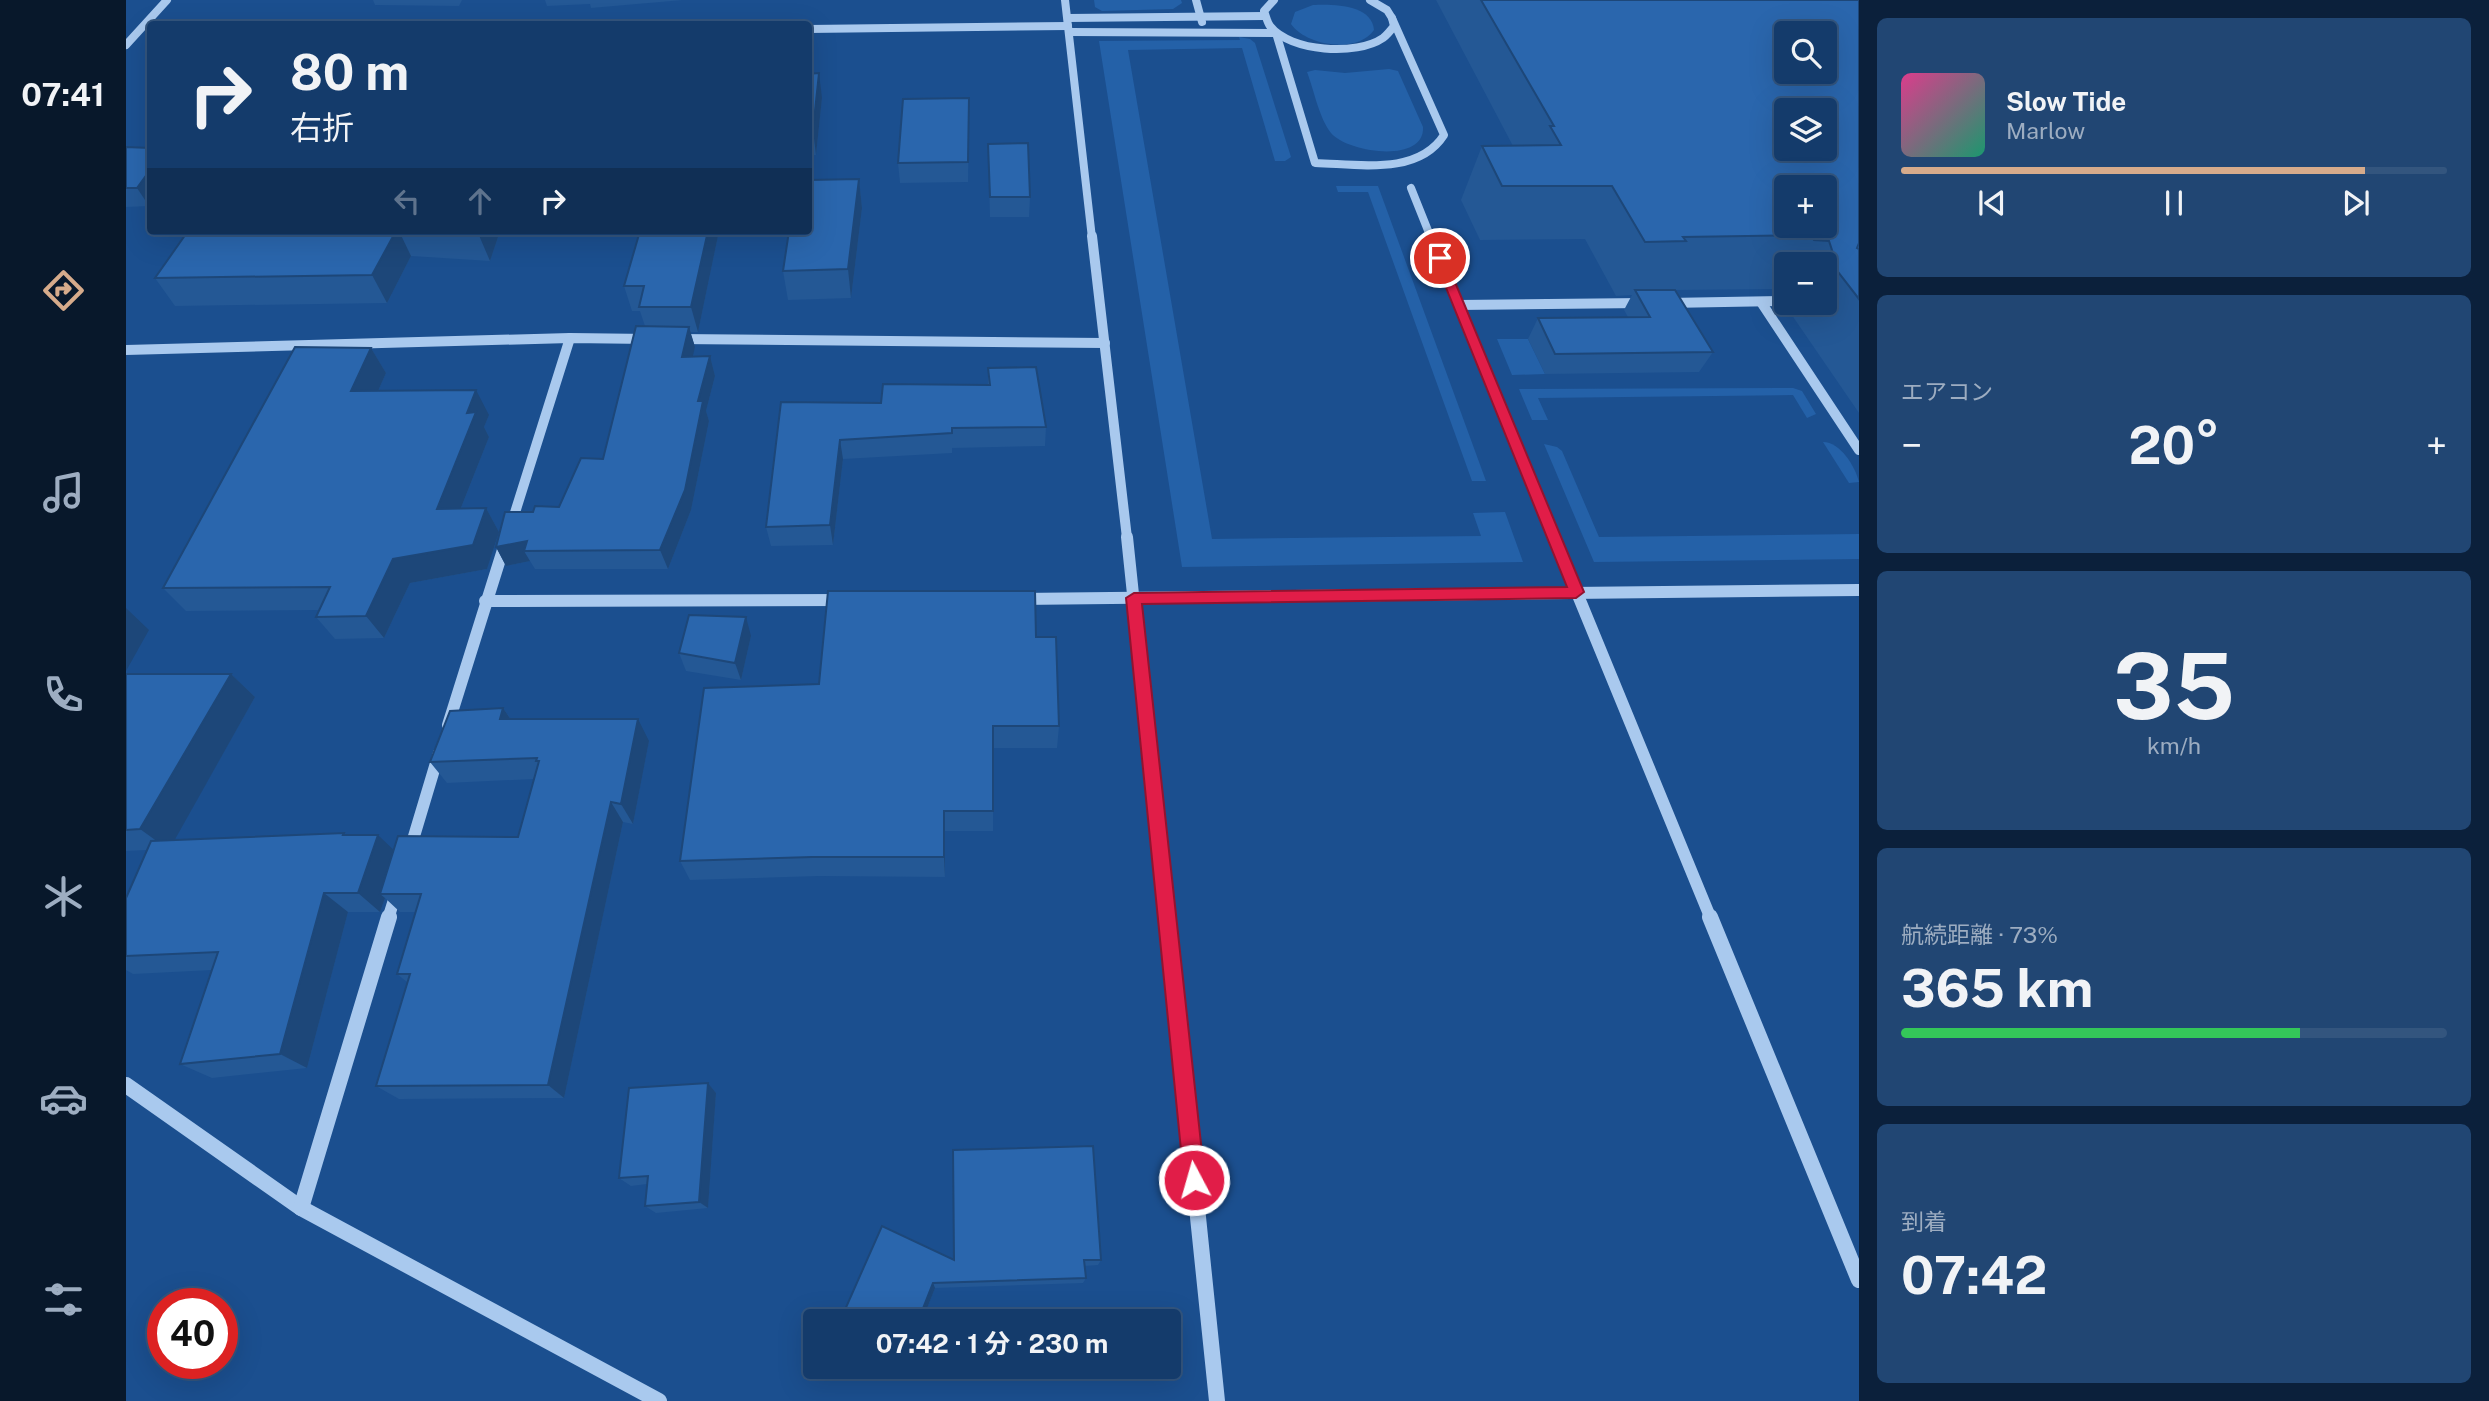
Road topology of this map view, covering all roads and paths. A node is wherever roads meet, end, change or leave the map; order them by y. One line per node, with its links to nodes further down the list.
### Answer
1 (167, 0): 9 (street)
2 (1065, 0): 11 (street)
3 (1196, 0): 6 (street)
4 (1273, 0): 7 (street)
5 (1370, 0): 8 (street)
6 (1200, 16): 7 (street); 11 (street); 13 (street)
7 (1264, 16): 14 (street)
8 (1392, 18): 14 (street); 14 (street)
9 (148, 21)
10 (147, 22): 15 (street)
11 (1068, 25): 12 (street); 13 (street); 23 (street)
12 (812, 30)
13 (1205, 32): 14 (street)
14 (1276, 33)
15 (132, 38): 16 (street); 17 (street)
16 (141, 38)
17 (126, 45)
18 (1411, 188): 21 (street)
19 (1761, 302): 20 (street); 21 (street); 25 (street)
20 (1774, 302)
21 (1459, 304): 27 (street)
22 (570, 338): 23 (street); 24 (street); 31 (street)
23 (1105, 343): 28 (street)
24 (126, 350)
25 (1859, 450)
26 (1859, 590): 27 (street)
27 (1576, 592): 28 (street); 34 (street)
28 (1134, 598): 29 (street); 36 (street)
29 (1009, 599)
30 (858, 600): 31 (street)
31 (485, 601): 33 (street)
32 (126, 1085): 33 (street)
33 (301, 1208): 35 (street)
34 (1859, 1280)
35 (659, 1401)
36 (1217, 1401)

